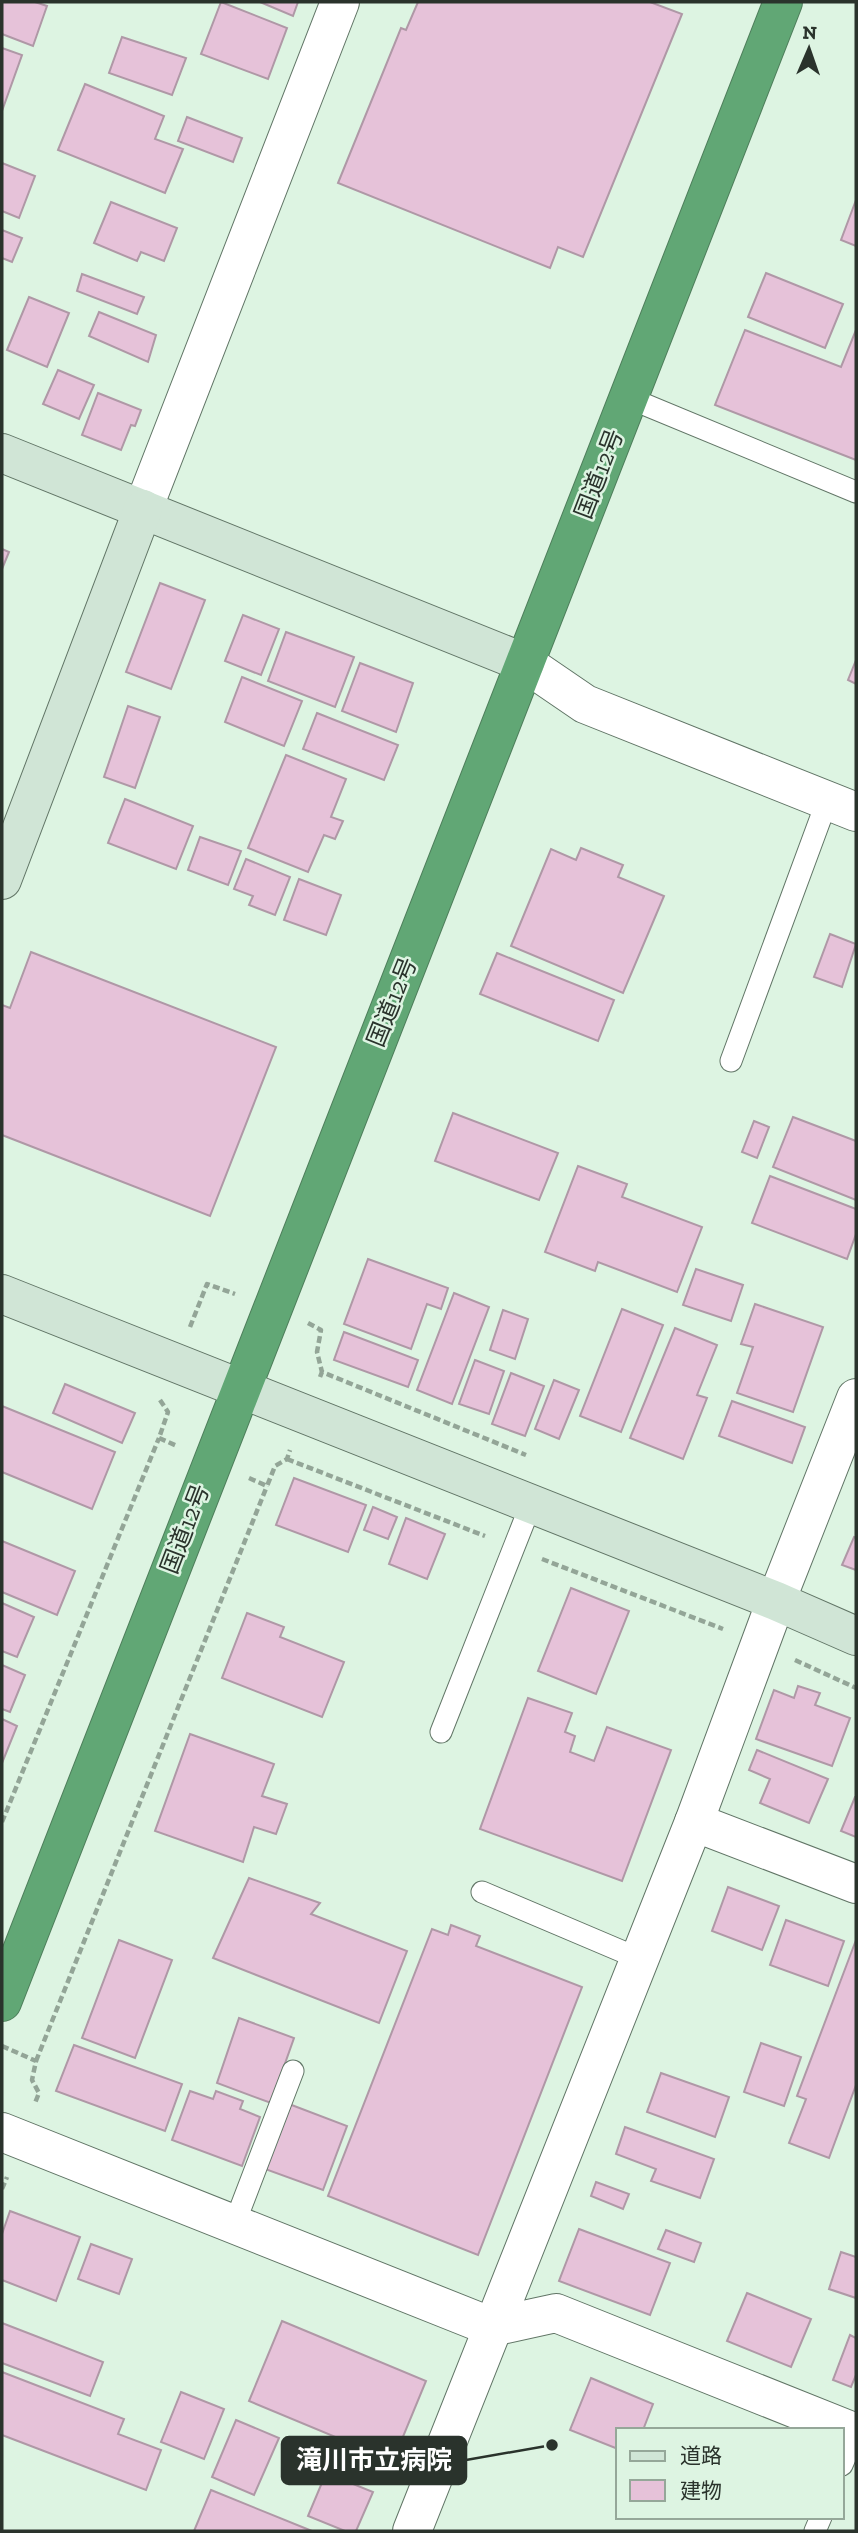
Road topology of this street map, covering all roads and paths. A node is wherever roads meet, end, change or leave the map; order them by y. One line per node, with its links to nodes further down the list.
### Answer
1 (340, 2): 6 (street)
2 (783, 2): 3 (highway, 国道12号)
3 (629, 398): 5 (lane); 7 (highway, 国道12号)
4 (2, 453): 6 (street)
5 (856, 492)
6 (143, 509): 7 (street); 9 (street)
7 (525, 663): 8 (street); 12 (highway, 国道12号)
8 (842, 806): 10 (lane)
9 (2, 880)
10 (731, 1061)
11 (2, 1294): 12 (street)
12 (240, 1387): 17 (street); 29 (highway, 国道12号)
13 (856, 1398): 19 (street)
14 (159, 1438): 24 (path)
15 (287, 1459): 18 (path)
16 (267, 1486): 30 (path)
17 (531, 1504): 18 (lane); 19 (street)
18 (513, 1547): 21 (path); 23 (lane)
19 (775, 1601): 20 (street); 21 (street)
20 (856, 1636)
21 (760, 1644): 22 (path); 25 (street)
22 (856, 1688)
23 (441, 1732)
24 (2, 1822)
25 (694, 1822): 26 (street); 28 (street)
26 (856, 1884)
27 (482, 1892): 28 (lane)
28 (640, 1959): 34 (street)
29 (2, 2002)
30 (36, 2061)
31 (293, 2071): 33 (lane)
32 (2, 2132): 33 (street)
33 (234, 2225): 34 (street)
34 (492, 2327): 35 (street); 37 (street)
35 (856, 2432): 36 (lane)
36 (844, 2460)
37 (412, 2531)

